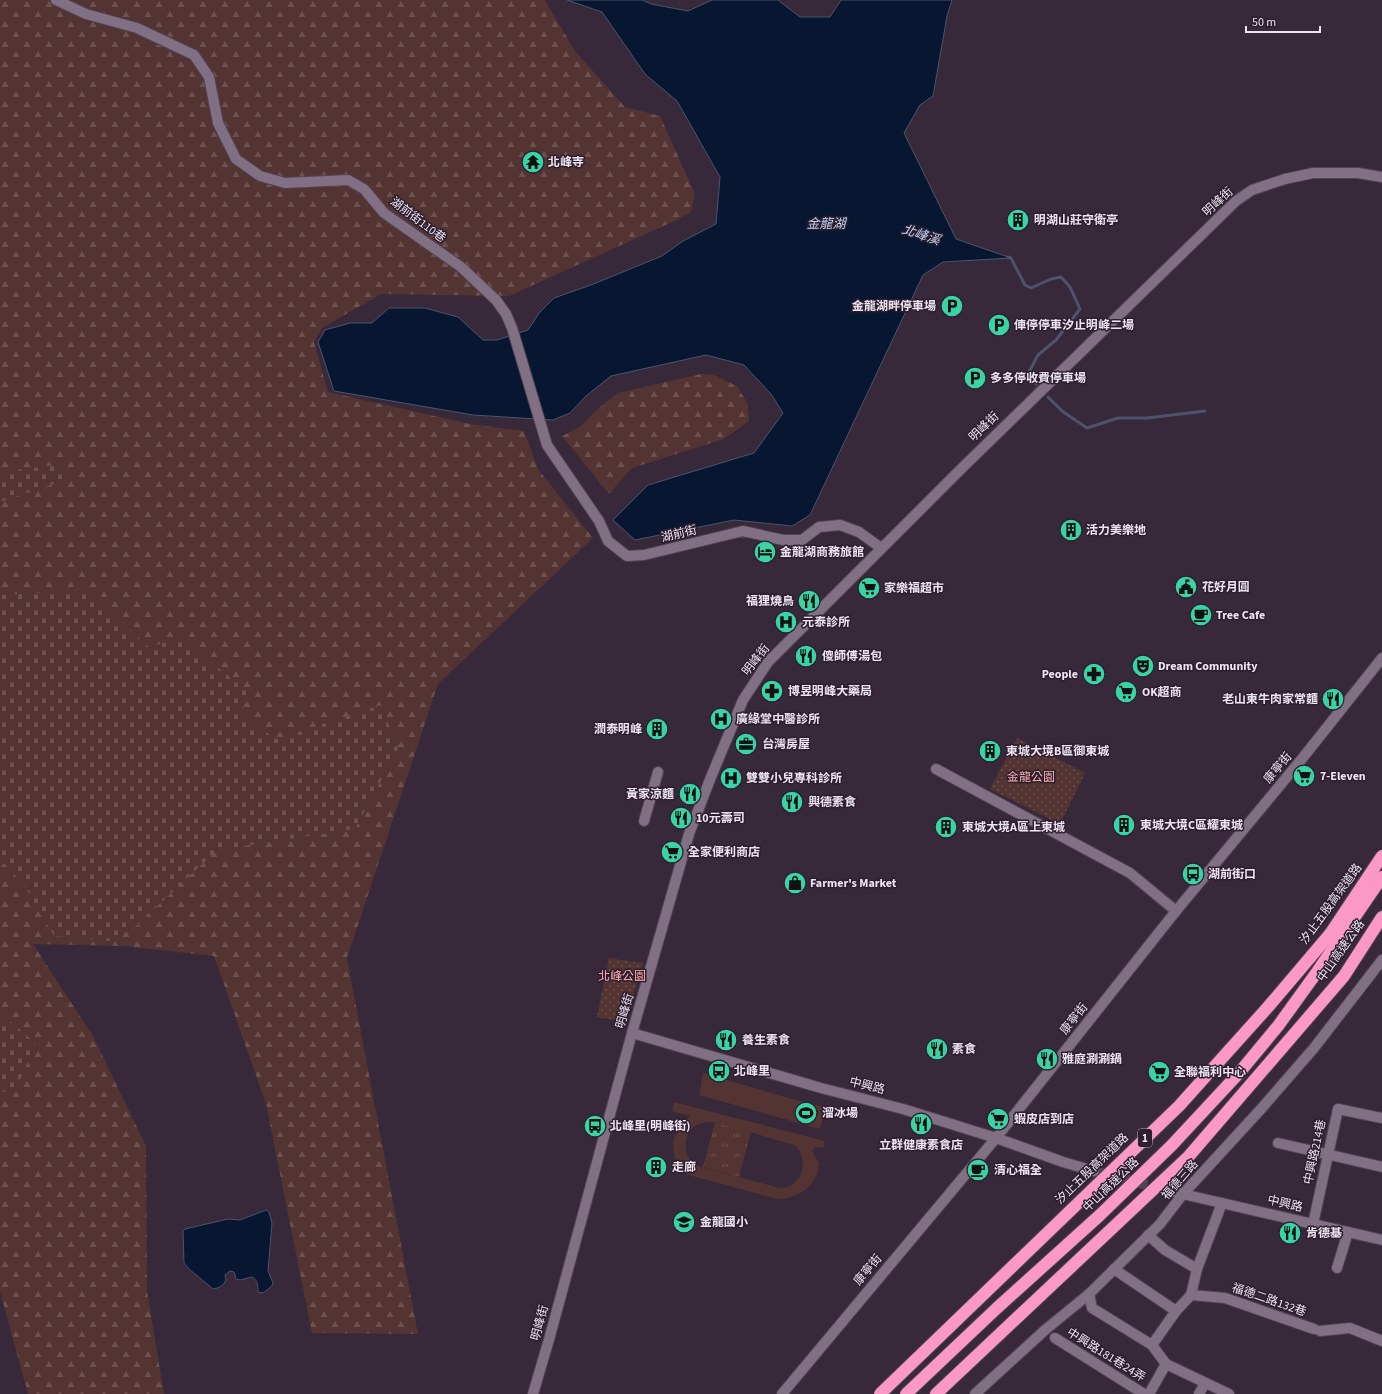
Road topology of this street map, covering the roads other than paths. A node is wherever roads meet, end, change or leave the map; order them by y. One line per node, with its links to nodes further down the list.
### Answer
1 (56, 0): 3 (street, 湖前街110巷)
2 (1382, 177): 4 (street, 明峰街)
3 (541, 426): 4 (street, 湖前街)
4 (881, 548): 14 (street, 明峰街)
5 (1382, 658): 11 (street, 康寧街)
6 (936, 769): 11 (street)
7 (658, 772): 8 (street)
8 (644, 821)
9 (1382, 856): 40 (highway, 汐止五股高架道路 / 1, bridge)
10 (1382, 876): 41 (highway, 中山高速公路 / 1, bridge)
11 (1176, 911): 16 (street, 康寧街)
12 (1382, 917): 42 (highway, 中山高速公路)
13 (1382, 960): 21 (street, 福德三路)
14 (632, 1033): 16 (street, 中興路); 38 (street, 明峰街)
15 (1382, 1118): 18 (street, 中興路214巷)
16 (996, 1138): 20 (street, 中興路); 39 (street, 康寧街)
17 (1278, 1143): 18 (street)
18 (1328, 1154): 19 (street); 23 (street, 中興路214巷)
19 (1382, 1167)
20 (1094, 1171)
21 (1179, 1193): 22 (street, 中興路); 25 (street, 福德三路)
22 (1222, 1203): 23 (street, 中興路); 29 (street)
23 (1313, 1224): 24 (street, 中興路)
24 (1348, 1232): 26 (street, 中興路); 27 (street)
25 (1148, 1235): 28 (street, 福德三路); 29 (street)
26 (1382, 1240)
27 (1337, 1268)
28 (1114, 1269): 30 (street, 福德三路); 32 (street)
29 (1197, 1269): 31 (street)
30 (1089, 1294): 35 (street); 43 (street, 福德三路)
31 (1191, 1295): 32 (street); 34 (street, 福德二路132巷)
32 (1176, 1311): 35 (street)
33 (1055, 1338): 44 (street, 中興路181巷24弄)
34 (1382, 1341)
35 (1152, 1345): 36 (street)
36 (1166, 1364): 37 (street); 45 (street)
37 (1205, 1383): 46 (street); 47 (street)
38 (533, 1394)
39 (782, 1394)
40 (880, 1394)
41 (906, 1394)
42 (936, 1394)
43 (975, 1394)
44 (1144, 1394)
45 (1149, 1394)
46 (1199, 1394)
47 (1229, 1394)

